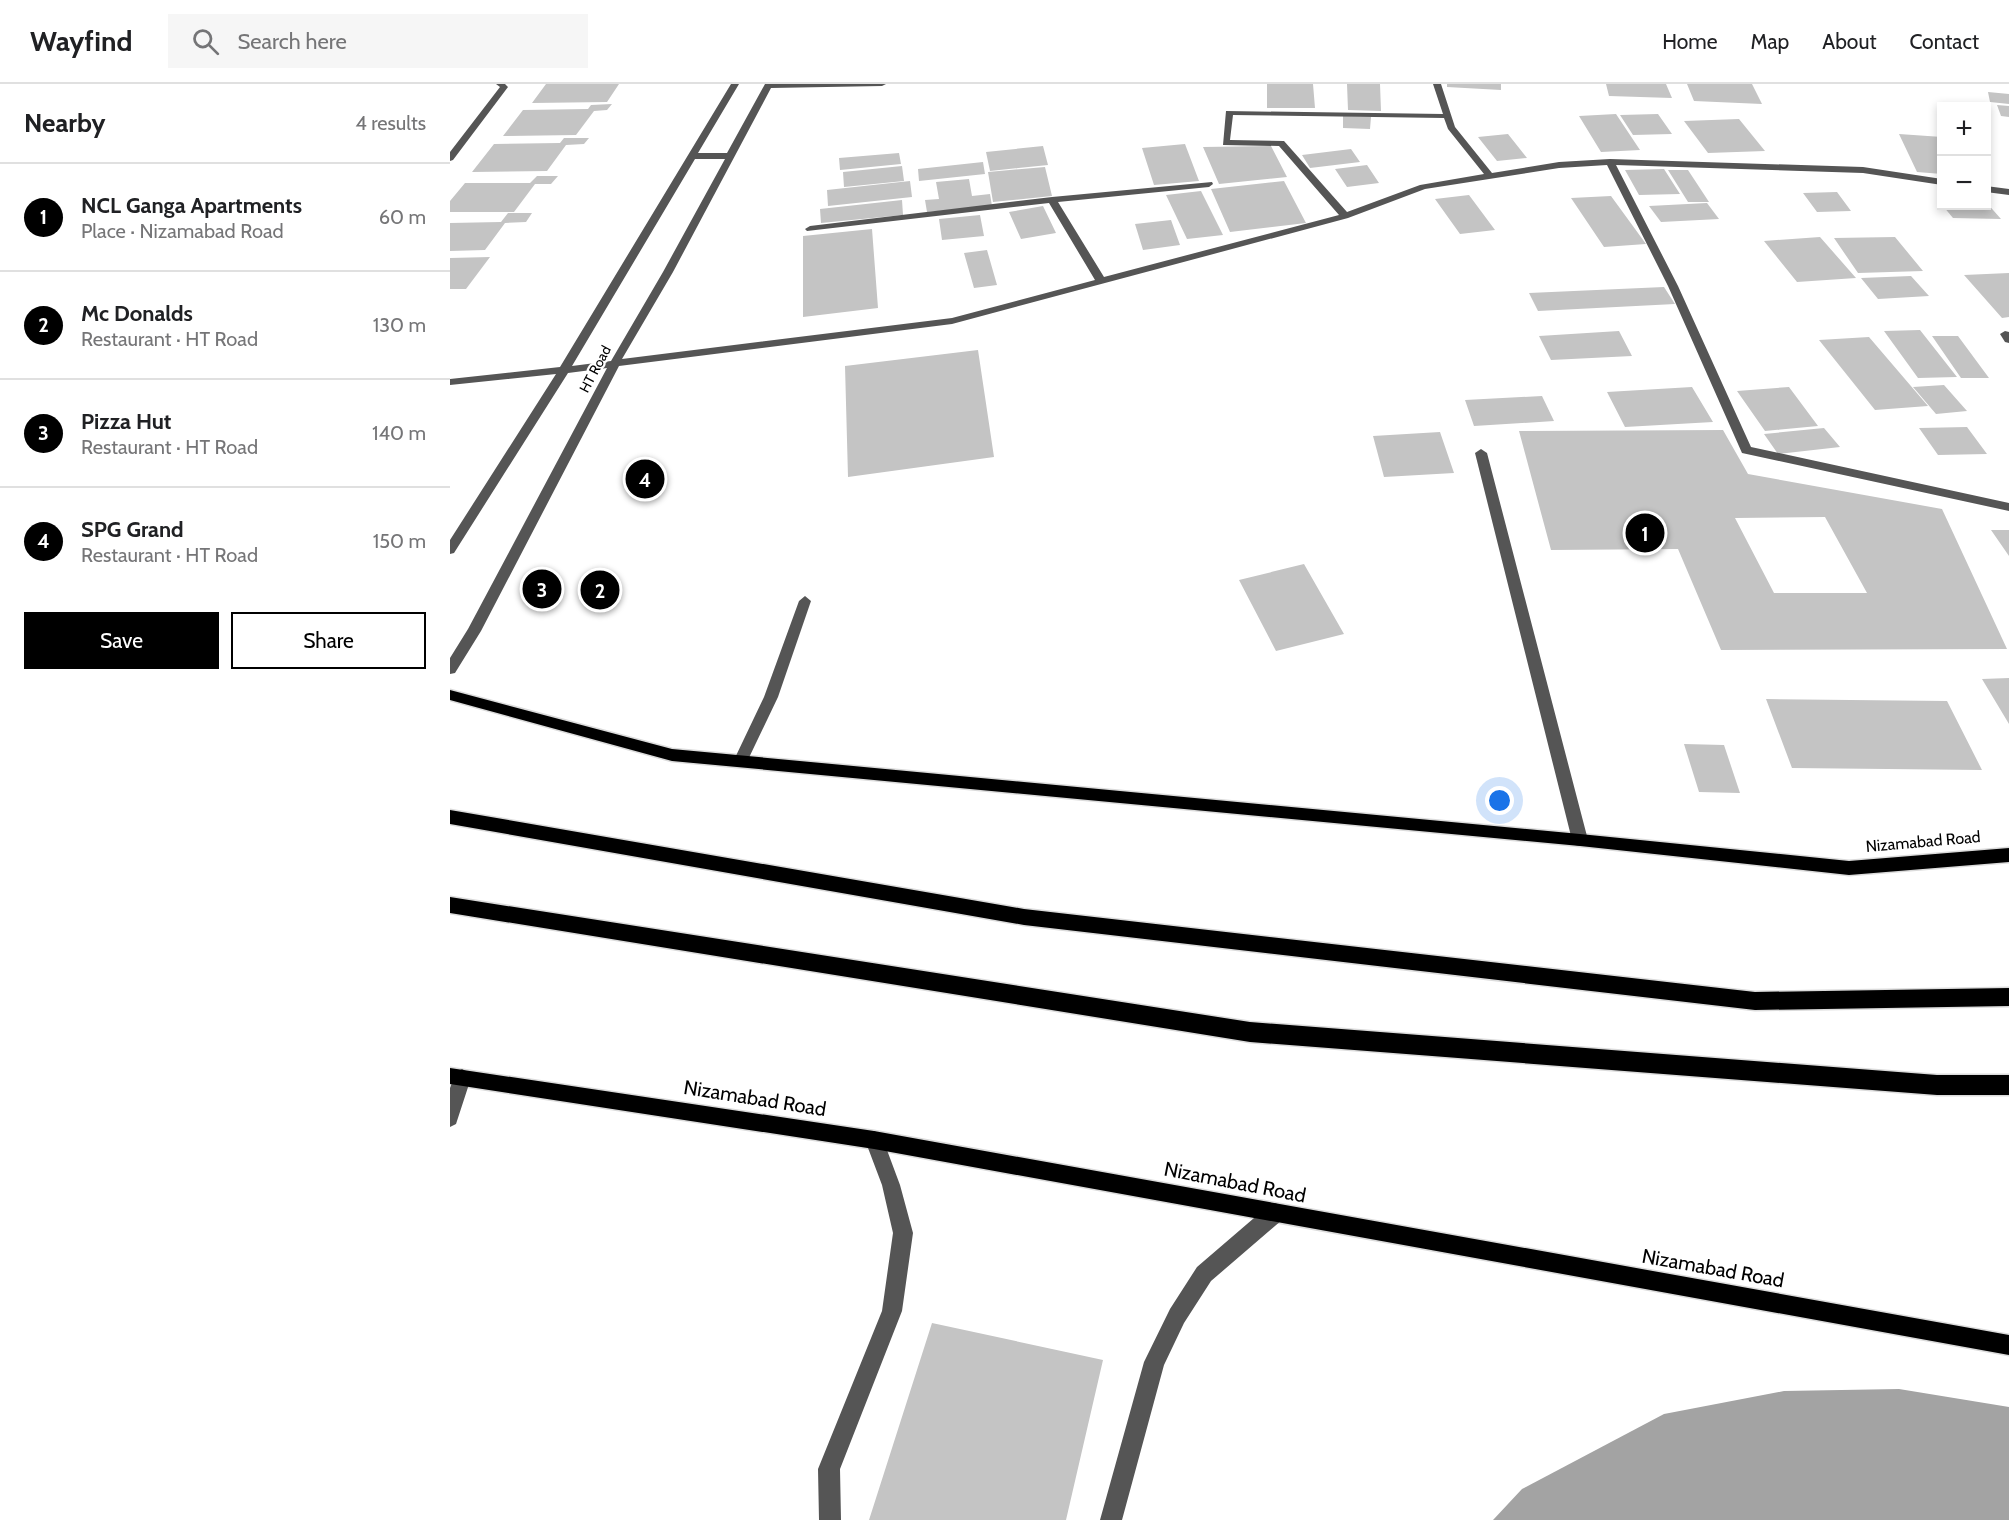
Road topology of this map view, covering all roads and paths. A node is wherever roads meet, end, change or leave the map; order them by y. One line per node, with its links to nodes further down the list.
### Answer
1 (500, 84): 9 (street)
2 (735, 84): 7 (street, HT Road)
3 (882, 84): 5 (street)
4 (1437, 84): 6 (street)
5 (768, 85): 8 (street, HT Road)
6 (1446, 116): 11 (street); 17 (street)
7 (693, 156): 8 (street); 23 (street, HT Road)
8 (730, 156): 22 (street, HT Road)
9 (450, 158)
10 (1610, 162): 11 (street); 12 (street); 26 (street)
11 (1490, 176): 17 (street)
12 (1937, 181)
13 (1209, 184): 16 (street)
14 (1991, 190): 15 (street)
15 (2009, 192)
16 (1052, 200): 18 (street); 19 (street)
17 (1345, 216): 19 (street)
18 (810, 229)
19 (1101, 281): 22 (street)
20 (2009, 334): 21 (street)
21 (2009, 340)
22 (615, 363): 23 (street); 29 (street, HT Road)
23 (564, 370): 24 (street); 27 (street, HT Road)
24 (450, 382)
25 (1481, 453): 33 (street)
26 (2009, 507)
27 (450, 550)
28 (805, 601): 31 (street)
29 (450, 669)
30 (450, 694): 31 (main road, Nizamabad Road)
31 (740, 762): 33 (main road, Nizamabad Road)
32 (450, 818): 36 (highway)
33 (1580, 840): 34 (main road, Nizamabad Road)
34 (2009, 855)
35 (450, 905): 38 (highway)
36 (2009, 997)
37 (456, 1077): 39 (street); 40 (main road, Nizamabad Road)
38 (2009, 1085)
39 (450, 1118)
40 (874, 1140): 41 (main road, Nizamabad Road); 43 (street)
41 (1275, 1213): 42 (main road, Nizamabad Road); 44 (street)
42 (2009, 1345)
43 (830, 1520)
44 (1111, 1520)

